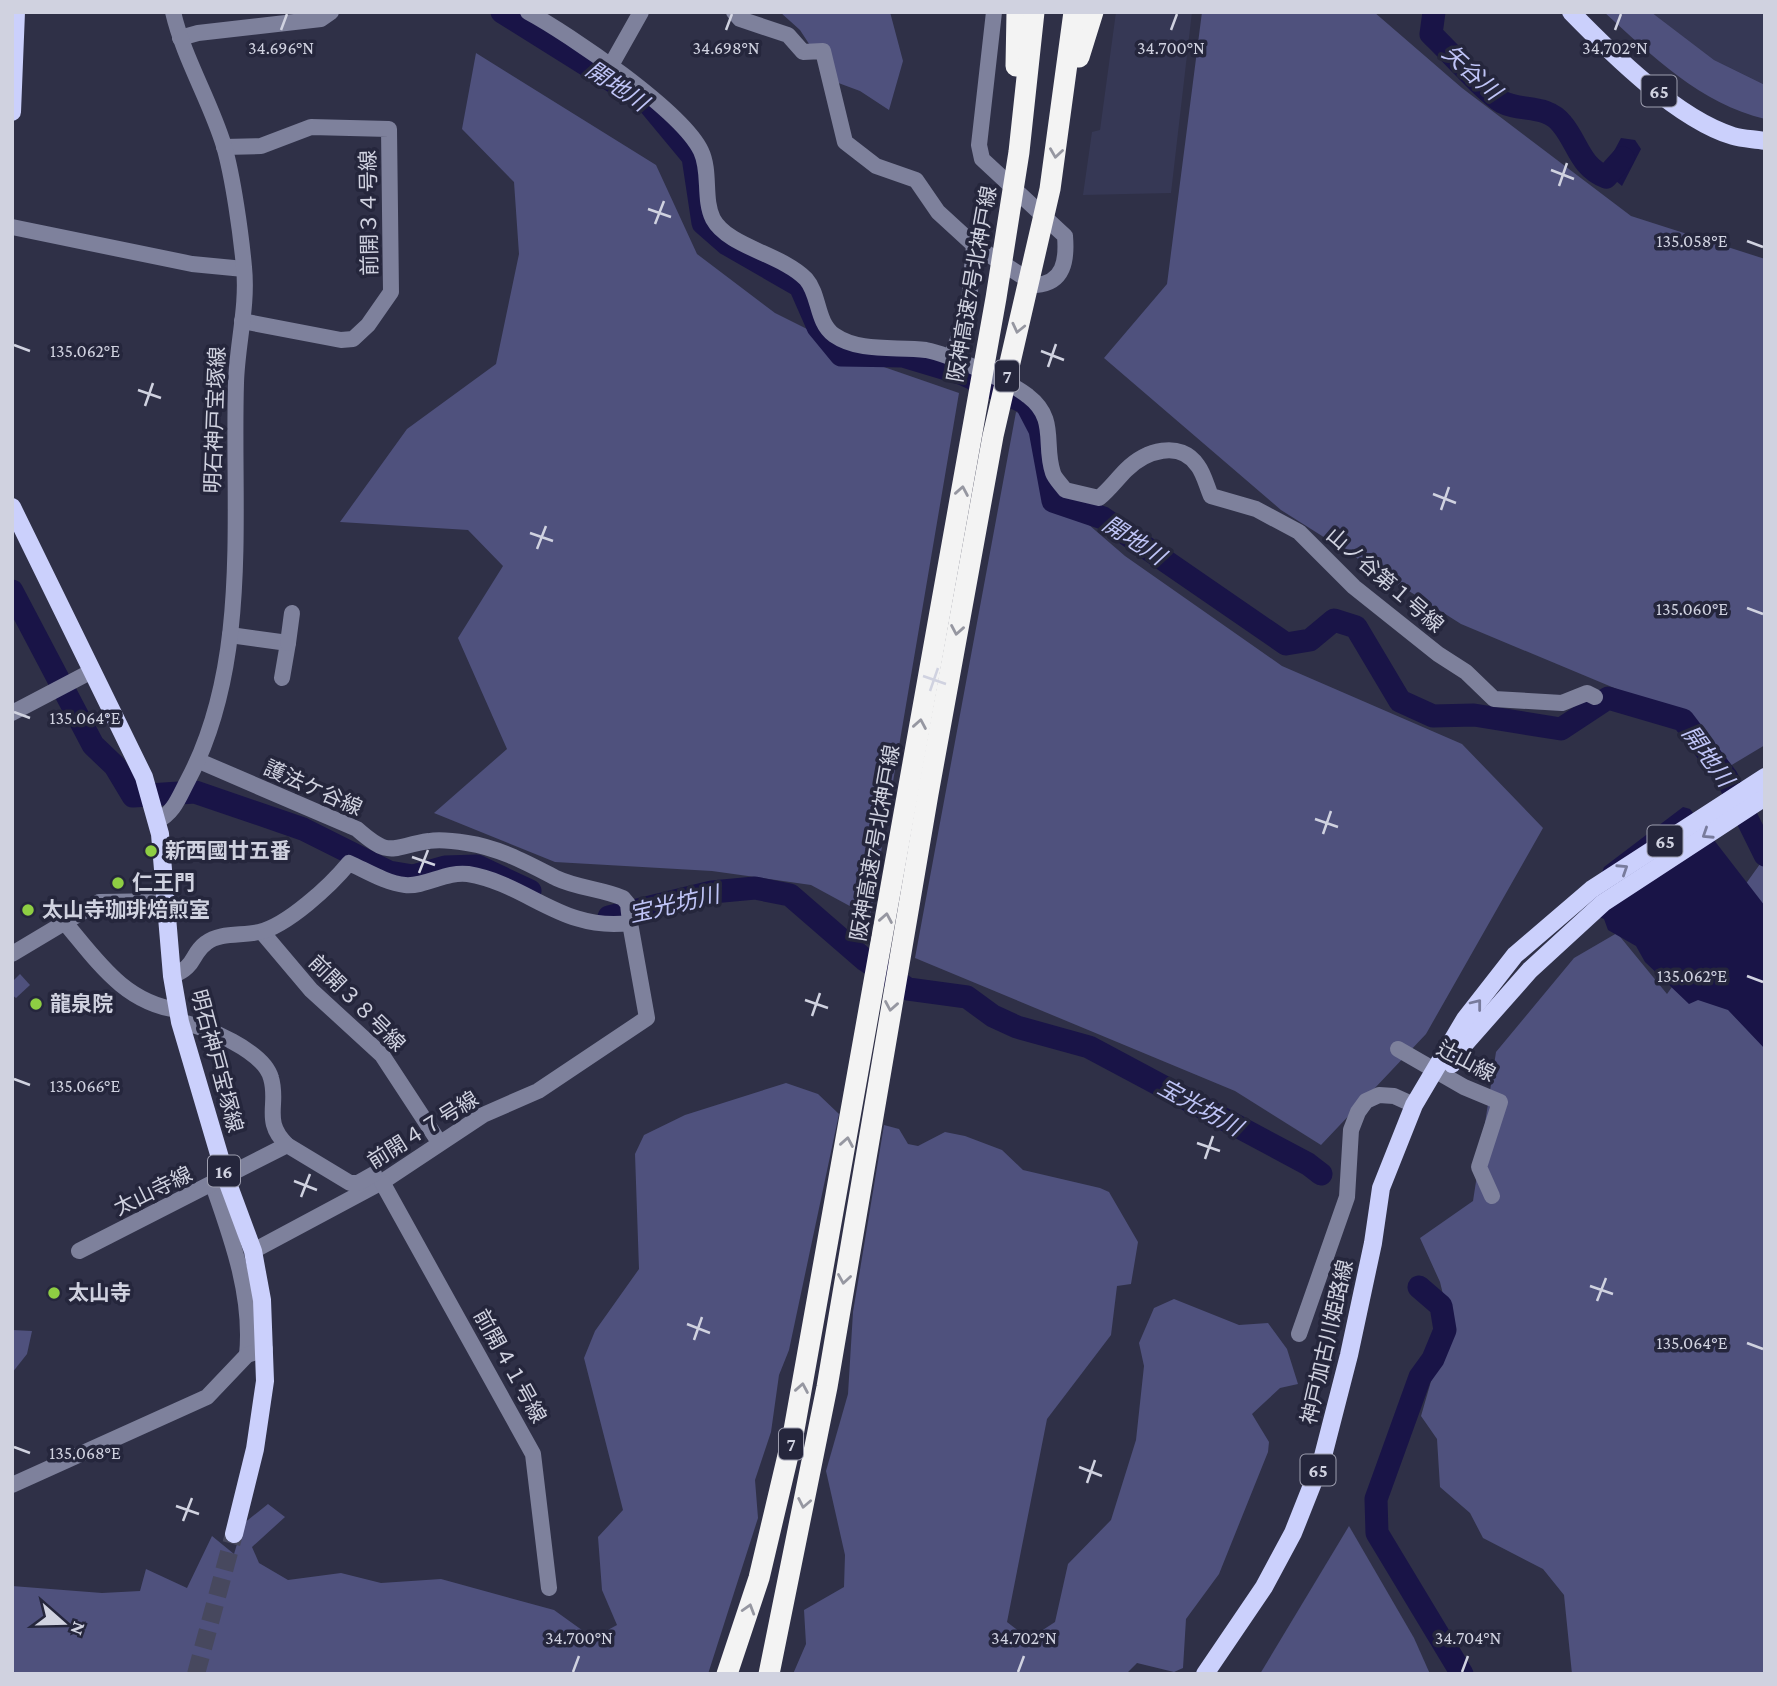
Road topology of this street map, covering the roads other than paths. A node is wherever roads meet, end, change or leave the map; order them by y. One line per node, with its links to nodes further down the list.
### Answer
1 (16, 12): 16 (main road)
2 (173, 12): 13 (street, 明石神戸宝塚線)
3 (331, 12): 13 (street)
4 (528, 12): 14 (street)
5 (640, 12): 14 (street)
6 (734, 12): 21 (street)
7 (994, 12): 21 (street)
8 (1017, 12): 19 (highway)
9 (1034, 12): 19 (highway, 阪神高速7号北神戸線)
10 (1074, 12): 15 (highway, 阪神高速7号北神戸線 / 7)
11 (1093, 12): 15 (highway)
12 (1571, 12): 17 (main road, 65)
13 (180, 38): 18 (street, 明石神戸宝塚線)
14 (610, 67): 24 (street)
15 (1062, 107): 26 (highway, 阪神高速7号北神戸線 / 7, one-way to 26)
16 (12, 112)
17 (1765, 141)
18 (224, 147): 22 (street, 明石神戸宝塚線); 23 (street, 前開３４号線)
19 (1010, 182): 26 (highway, 阪神高速7号北神戸線 / 7, one-way to 19)
20 (12, 227): 22 (street)
21 (974, 245): 24 (street)
22 (244, 269): 23 (street, 明石神戸宝塚線)
23 (242, 321): 28 (street, 明石神戸宝塚線)
24 (951, 357): 32 (street, 山ノ谷第１号線)
25 (12, 507): 30 (main road, 明石神戸宝塚線 / 16)
26 (960, 561): 52 (highway, 阪神高速7号北神戸線 / 7)
27 (292, 613): 29 (street)
28 (230, 635): 29 (street); 34 (street, 明石神戸宝塚線)
29 (288, 643): 31 (street)
30 (86, 674): 33 (street); 37 (main road, 明石神戸宝塚線 / 16)
31 (282, 678)
32 (1595, 696)
33 (12, 713)
34 (198, 761): 37 (street, 明石神戸宝塚線); 39 (street, 護法ケ谷線)
35 (1765, 777): 46 (main road, 神戸加古川姫路線 / 65, one-way to 35)
36 (1765, 797): 53 (main road, 神戸加古川姫路線 / 65, one-way to 53)
37 (155, 814): 38 (main road, 明石神戸宝塚線 / 16)
38 (166, 901): 40 (street); 43 (main road, 明石神戸宝塚線 / 16)
39 (630, 922)
40 (66, 924): 42 (street); 44 (street)
41 (262, 932): 43 (street); 47 (street, 前開３８号線); 47 (street, 前開４７号線)
42 (12, 954)
43 (172, 976): 44 (main road, 明石神戸宝塚線 / 16)
44 (179, 1016): 48 (street); 50 (main road, 明石神戸宝塚線 / 16)
45 (1398, 1049): 51 (street, 辻山線)
46 (1414, 1105): 53 (main road, 神戸加古川姫路線 / 65); 56 (street)
47 (439, 1142): 49 (street, 前開４７号線)
48 (287, 1145): 49 (street); 50 (street, 太山寺線)
49 (387, 1178): 55 (street, 前開４７号線); 61 (street, 前開４１号線)
50 (220, 1181): 54 (street, 太山寺線); 55 (main road, 明石神戸宝塚線 / 16); 58 (street)
51 (1492, 1196)
52 (845, 1210): 62 (highway, 阪神高速7号北神戸線 / 7, one-way to 52); 63 (highway, 阪神高速7号北神戸線 / 7, one-way to 63)
53 (1373, 1242): 64 (main road, 神戸加古川姫路線 / 65)
54 (79, 1251)
55 (253, 1251): 57 (main road, 明石神戸宝塚線 / 16)
56 (1299, 1334)
57 (265, 1349): 58 (street); 60 (main road, 明石神戸宝塚線 / 16)
58 (247, 1355): 59 (street)
59 (12, 1485)
60 (234, 1534)
61 (549, 1588)
62 (727, 1674)
63 (769, 1674)
64 (1205, 1674)

